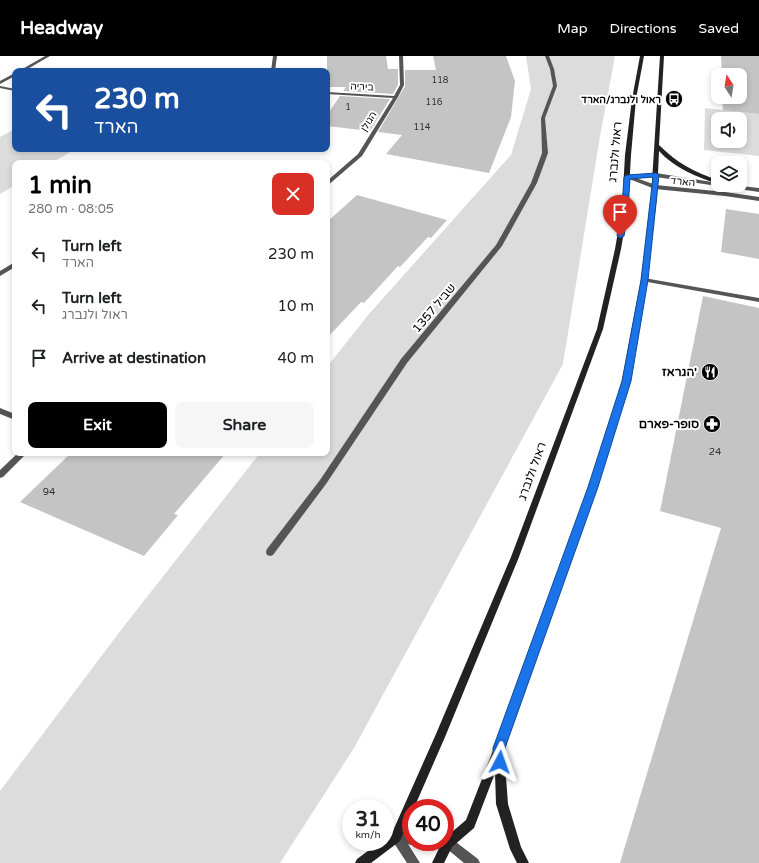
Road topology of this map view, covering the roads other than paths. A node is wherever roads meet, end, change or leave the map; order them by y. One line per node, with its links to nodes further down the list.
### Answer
1 (48, 56): 7 (street)
2 (275, 56): 8 (street)
3 (402, 56): 14 (street, הגולן)
4 (547, 56): 33 (street, שביל 1357)
5 (642, 56): 17 (street, ראול ולנברג)
6 (662, 56): 15 (street)
7 (26, 68)
8 (273, 68)
9 (12, 76): 10 (street)
10 (0, 83)
11 (0, 87): 12 (street)
12 (12, 89)
13 (330, 93): 14 (street, ביריה)
14 (396, 97): 19 (street, הגולן)
15 (658, 146): 16 (street); 18 (street)
16 (656, 175): 17 (street, הארד); 20 (street, הארד); 21 (street)
17 (627, 177): 21 (street, הארד); 36 (street, ראול ולנברג)
18 (711, 180)
19 (330, 181)
20 (711, 183)
21 (655, 187): 24 (street, הארד); 27 (street)
22 (747, 188): 23 (street, הארד)
23 (759, 190)
24 (759, 199)
25 (12, 266): 26 (street)
26 (0, 274)
27 (644, 280): 28 (street); 34 (street)
28 (759, 300)
29 (0, 411): 30 (street)
30 (12, 416)
31 (20, 456): 32 (street)
32 (0, 475)
33 (270, 552)
34 (499, 748): 35 (street); 44 (street)
35 (454, 835)
36 (396, 837): 37 (street); 40 (street, ראול ולנברג); 41 (street)
37 (402, 838)
38 (454, 849): 43 (street)
39 (441, 851): 42 (street)
40 (361, 863)
41 (414, 863)
42 (438, 863)
43 (474, 863)
44 (523, 863)

